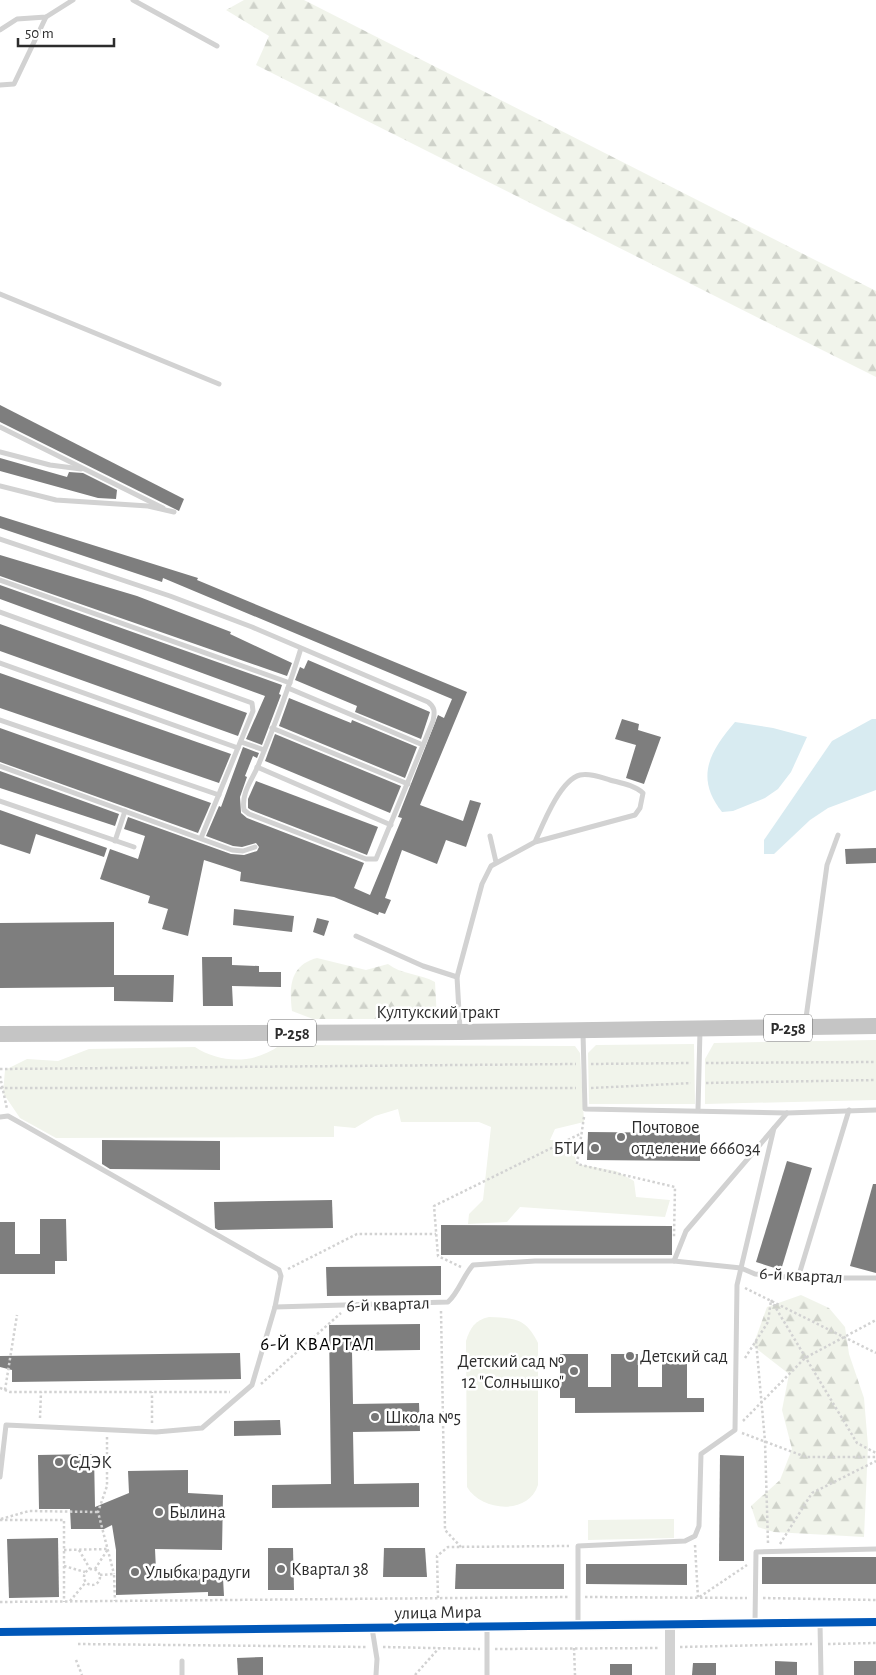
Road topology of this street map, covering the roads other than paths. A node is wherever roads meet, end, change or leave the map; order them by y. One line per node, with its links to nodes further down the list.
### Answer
1 (73, 0): 3 (lane)
2 (134, 0): 5 (lane)
3 (46, 17): 4 (lane); 6 (lane)
4 (0, 30)
5 (217, 46)
6 (0, 85)
7 (0, 294): 8 (lane)
8 (219, 384)
9 (0, 427): 11 (lane)
10 (0, 452): 11 (lane)
11 (84, 469): 13 (lane)
12 (0, 486): 13 (lane)
13 (163, 508): 14 (lane)
14 (174, 512)
15 (0, 539): 18 (lane)
16 (0, 580): 20 (lane)
17 (0, 612): 23 (lane)
18 (301, 648): 20 (lane); 24 (lane)
19 (0, 662): 25 (lane)
20 (289, 685): 22 (lane); 24 (lane)
21 (0, 720): 30 (lane)
22 (272, 728): 26 (lane); 29 (lane)
23 (241, 742): 25 (lane); 26 (lane)
24 (423, 745): 29 (lane)
25 (238, 748): 30 (lane)
26 (264, 750): 28 (lane)
27 (0, 766): 32 (lane)
28 (257, 767): 33 (lane); 33 (lane)
29 (408, 784): 33 (lane)
30 (219, 795): 36 (lane)
31 (0, 801): 37 (lane)
32 (125, 811): 36 (lane); 37 (lane)
33 (391, 825)
34 (838, 835): 46 (lane)
35 (490, 836): 41 (lane)
36 (201, 838): 40 (lane)
37 (115, 841): 39 (lane)
38 (535, 842): 38 (lane); 41 (lane)
39 (134, 847)
40 (255, 847)
41 (496, 862): 43 (lane)
42 (356, 936): 43 (lane)
43 (457, 977): 48 (lane)
44 (876, 1026): 46 (main road, Култукский тракт / Р-258)
45 (700, 1028): 46 (main road, Култукский тракт / Р-258); 47 (main road, Култукский тракт / Р-258); 50 (lane)
46 (805, 1028)
47 (583, 1030): 48 (main road, Култукский тракт / Р-258); 50 (lane)
48 (460, 1032): 49 (main road, Култукский тракт / Р-258)
49 (0, 1034)
50 (698, 1110): 53 (lane)
51 (849, 1110): 52 (lane); 53 (lane); 58 (lane)
52 (876, 1110)
53 (787, 1113): 55 (lane)
54 (0, 1116): 60 (lane)
55 (774, 1128): 56 (lane); 57 (lane)
56 (674, 1261): 57 (lane, 6-й квартал); 60 (lane, 6-й квартал)
57 (741, 1268): 58 (lane, 6-й квартал); 69 (lane)
58 (798, 1278): 59 (lane, 6-й квартал)
59 (876, 1278)
60 (275, 1307): 61 (lane)
61 (3, 1423): 62 (lane)
62 (0, 1478)
63 (876, 1549): 64 (lane)
64 (755, 1622): 65 (street, улица Мира); 67 (street, улица Мира)
65 (820, 1622): 66 (street, улица Мира); 77 (lane)
66 (876, 1622)
67 (670, 1625): 69 (street, улица Мира); 76 (street)
68 (487, 1626): 69 (street, улица Мира); 70 (street, улица Мира); 75 (lane)
69 (578, 1626)
70 (372, 1628): 71 (street, улица Мира); 74 (lane)
71 (0, 1632)
72 (182, 1661): 73 (lane)
73 (182, 1675)
74 (376, 1675)
75 (487, 1675)
76 (670, 1675)
77 (821, 1675)

